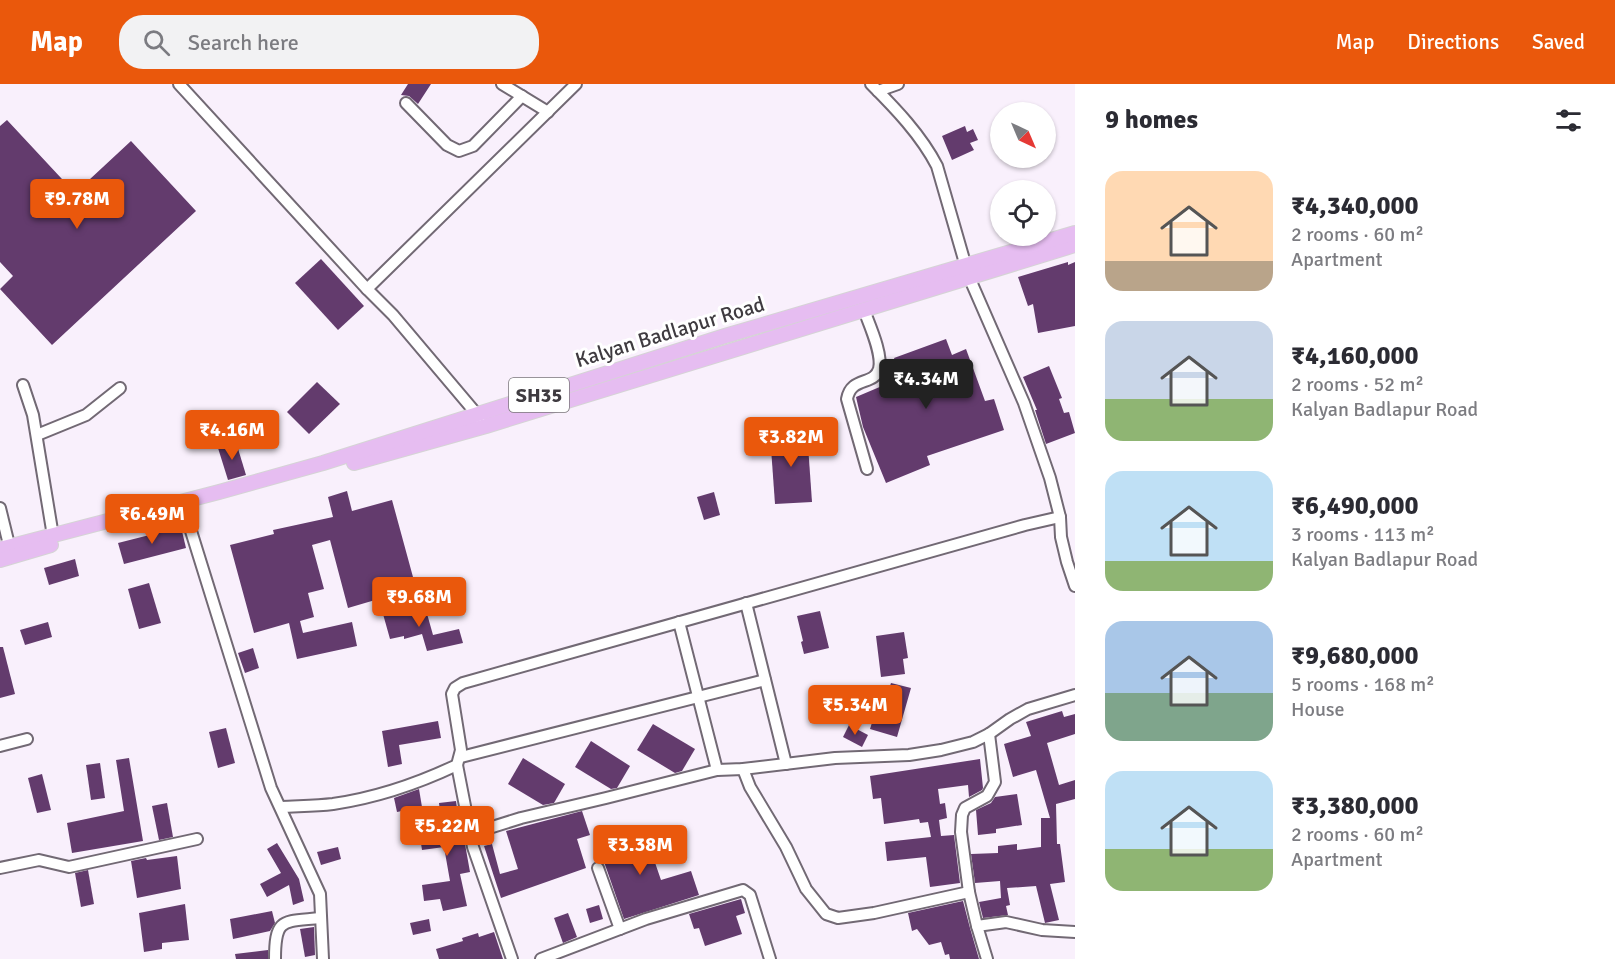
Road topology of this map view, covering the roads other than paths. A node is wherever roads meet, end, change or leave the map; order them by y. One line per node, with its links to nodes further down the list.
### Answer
1 (179, 84): 12 (street)
2 (502, 84): 6 (street)
3 (576, 84): 8 (street)
4 (893, 85): 5 (street)
5 (874, 88): 11 (street)
6 (522, 96): 7 (street); 8 (street)
7 (406, 103)
8 (548, 112): 12 (street)
9 (1075, 233): 11 (main road, Kalyan Badlapur Road / SH35)
10 (1075, 245): 11 (main road, Kalyan Badlapur Road / SH35)
11 (968, 271): 13 (main road, Kalyan Badlapur Road / SH35); 16 (main road, Kalyan Badlapur Road / SH35); 21 (street)
12 (367, 289): 16 (street)
13 (864, 310): 16 (main road, Kalyan Badlapur Road / SH35); 18 (street)
14 (23, 385): 17 (street)
15 (120, 388): 17 (street)
16 (481, 420): 19 (main road, Kalyan Badlapur Road / SH35)
17 (37, 435): 22 (street)
18 (867, 469)
19 (183, 506): 22 (main road, Kalyan Badlapur Road / SH35); 23 (main road, Kalyan Badlapur Road / SH35); 37 (street)
20 (0, 508): 23 (street)
21 (1060, 517): 24 (street); 25 (street)
22 (53, 536): 23 (main road, Kalyan Badlapur Road / SH35)
23 (5, 553)
24 (1075, 586)
25 (746, 603): 26 (street); 27 (street)
26 (679, 622): 29 (street); 33 (street)
27 (765, 680): 29 (street); 34 (street)
28 (1075, 695): 30 (street)
29 (698, 698): 33 (street); 36 (street)
30 (989, 734): 34 (street); 42 (street)
31 (27, 739): 32 (street)
32 (0, 746)
33 (459, 761): 37 (street); 38 (street)
34 (786, 764): 35 (street)
35 (743, 769): 36 (street); 42 (street)
36 (717, 770): 38 (street)
37 (281, 807): 43 (street)
38 (470, 834): 49 (street)
39 (197, 839): 40 (street)
40 (0, 868)
41 (598, 868): 45 (street)
42 (969, 892): 44 (street)
43 (320, 918): 47 (street); 48 (street)
44 (977, 926): 46 (street); 52 (street)
45 (620, 929): 50 (street); 51 (street)
46 (1075, 932)
47 (275, 959)
48 (323, 959)
49 (512, 959)
50 (541, 959)
51 (770, 959)
52 (987, 959)

